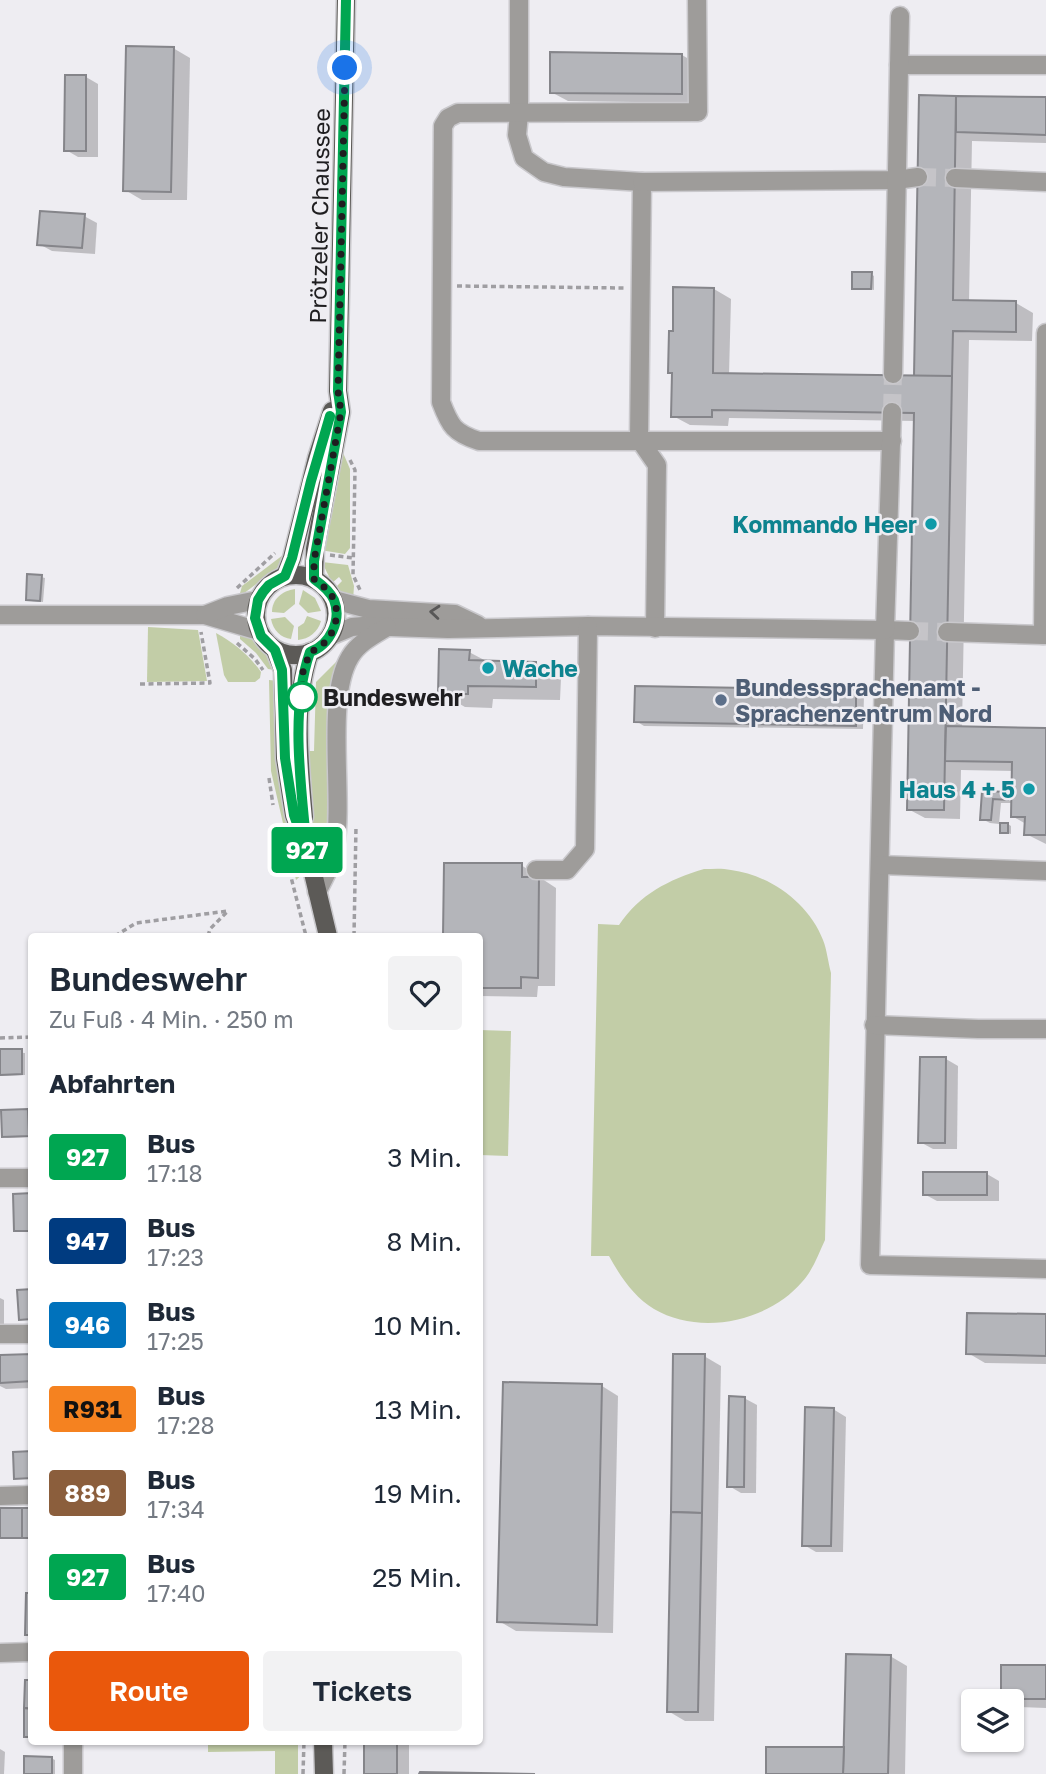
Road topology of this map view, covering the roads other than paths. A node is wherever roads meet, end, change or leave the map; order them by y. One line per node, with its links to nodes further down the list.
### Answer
1 (346, 0): 15 (main road, Prötzeler Chaussee)
2 (519, 0): 7 (street)
3 (697, 0): 7 (street)
4 (900, 16): 5 (street)
5 (900, 65): 6 (street); 10 (street)
6 (1046, 65)
7 (519, 114): 11 (street); 17 (street)
8 (918, 177): 10 (street)
9 (955, 178): 12 (street)
10 (896, 180): 11 (street); 14 (street)
11 (642, 182): 17 (street)
12 (1046, 182)
13 (1046, 333): 34 (street)
14 (893, 374)
15 (338, 391): 19 (main road, Prötzeler Chaussee); 20 (main road, Prötzeler Chaussee)
16 (892, 412): 18 (street)
17 (639, 439): 18 (street); 28 (street)
18 (892, 441): 29 (street)
19 (285, 576): 20 (main road); 21 (main road)
20 (314, 579): 22 (main road)
21 (258, 600): 24 (street); 30 (main road)
22 (334, 600): 25 (street, one-way to 22); 33 (main road)
23 (0, 615): 24 (street)
24 (202, 621): 30 (street)
25 (481, 626): 26 (street); 27 (street)
26 (588, 626): 28 (street); 39 (street)
27 (387, 627): 33 (street); 41 (street)
28 (655, 628): 29 (street)
29 (885, 630): 31 (street); 38 (street)
30 (259, 631): 35 (main road)
31 (910, 631)
32 (947, 632): 34 (street)
33 (330, 635): 36 (main road)
34 (1044, 635)
35 (275, 650): 36 (main road); 37 (main road)
36 (310, 652): 37 (main road)
37 (307, 852): 41 (main road)
38 (880, 865): 40 (street); 43 (street)
39 (536, 870)
40 (1046, 871)
41 (317, 892): 42 (main road)
42 (327, 933)
43 (874, 1025): 44 (street); 47 (street)
44 (1046, 1029)
45 (0, 1178): 46 (street)
46 (28, 1178)
47 (1046, 1269)
48 (0, 1334): 49 (street)
49 (28, 1334)
50 (28, 1495): 51 (street)
51 (0, 1496)
52 (0, 1653): 53 (street)
53 (28, 1653)
54 (73, 1745): 55 (street)
55 (73, 1774)

